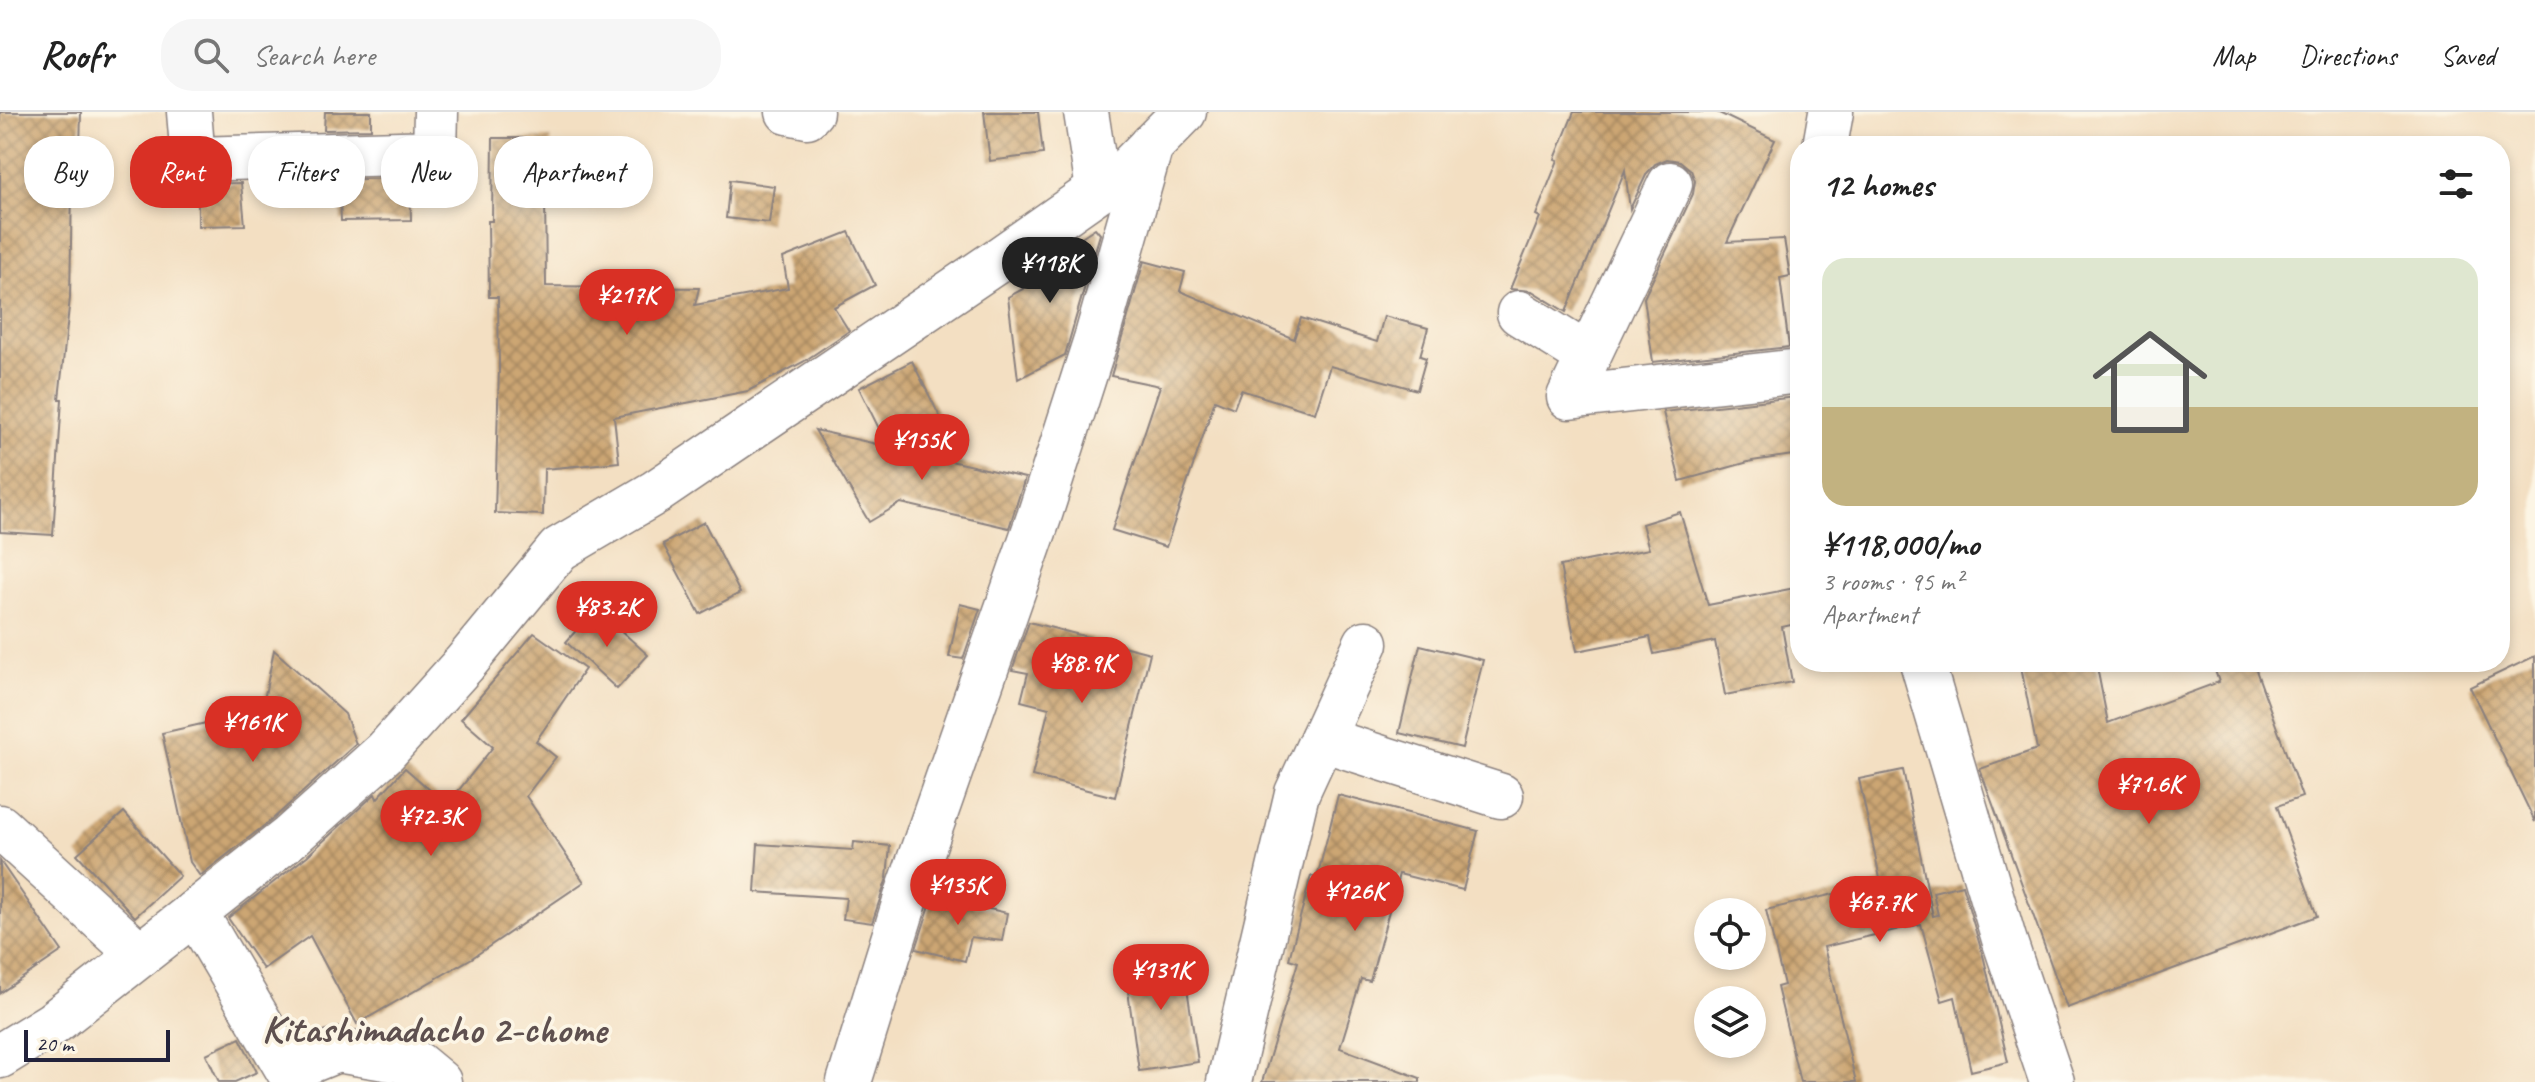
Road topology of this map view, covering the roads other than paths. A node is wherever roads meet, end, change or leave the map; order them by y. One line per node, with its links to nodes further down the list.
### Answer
1 (189, 112): 2 (street)
2 (436, 112)
3 (788, 112): 4 (street)
4 (811, 112)
5 (1086, 112): 11 (street)
6 (1184, 112): 9 (street)
7 (1831, 112): 8 (street)
8 (1827, 136)
9 (1151, 145): 11 (street); 24 (street)
10 (1670, 184): 13 (street)
11 (1098, 189): 20 (street)
12 (1519, 313): 13 (street)
13 (1588, 356): 14 (street)
14 (1790, 372)
15 (1366, 643): 17 (street)
16 (1925, 672): 26 (street)
17 (1322, 739): 18 (street); 25 (street)
18 (1501, 796)
19 (0, 827): 21 (street)
20 (195, 912): 21 (street); 23 (street)
21 (140, 955): 22 (street)
22 (0, 1056)
23 (439, 1082)
24 (849, 1082)
25 (1229, 1082)
26 (2052, 1082)

